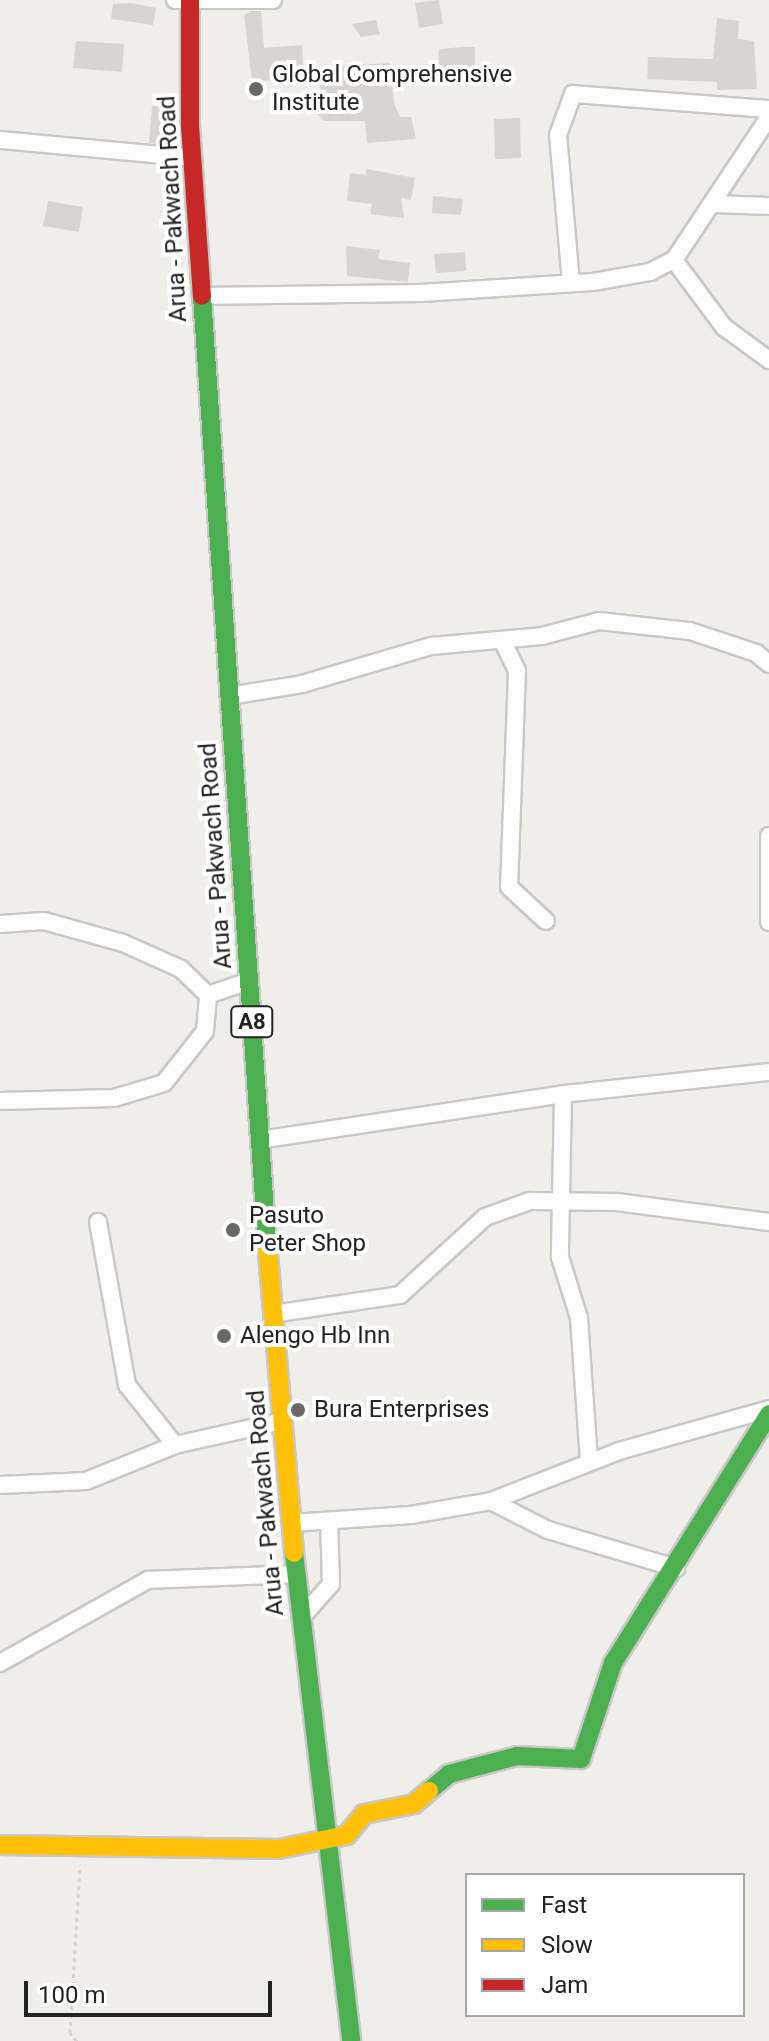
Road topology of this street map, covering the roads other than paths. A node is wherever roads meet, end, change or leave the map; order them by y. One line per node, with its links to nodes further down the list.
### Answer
1 (273, 0): 2 (street)
2 (185, 1): 6 (main road, Arua - Pakwach Road / A8)
3 (769, 109): 10 (street)
4 (769, 117): 7 (street)
5 (0, 140): 6 (street)
6 (193, 158): 11 (main road, Arua - Pakwach Road / A8)
7 (714, 204): 8 (street); 9 (street)
8 (769, 206)
9 (674, 260): 10 (street); 12 (street)
10 (571, 283): 11 (street)
11 (202, 296): 15 (main road, Arua - Pakwach Road / A8)
12 (769, 360)
13 (502, 640): 14 (street); 15 (street); 17 (street)
14 (769, 664)
15 (229, 696): 20 (main road, Arua - Pakwach Road / A8)
16 (769, 836): 18 (street)
17 (546, 921)
18 (769, 922)
19 (0, 924): 21 (street)
20 (249, 981): 21 (street); 25 (main road, Arua - Pakwach Road / A8)
21 (208, 995): 24 (street)
22 (769, 1072): 23 (street)
23 (563, 1094): 25 (street); 26 (street)
24 (0, 1101)
25 (260, 1140): 29 (main road, Arua - Pakwach Road / A8)
26 (562, 1200): 28 (street); 29 (street); 33 (street)
27 (98, 1222): 32 (street)
28 (769, 1222)
29 (273, 1314): 31 (main road, Arua - Pakwach Road / A8)
30 (769, 1412): 33 (street); 38 (main road)
31 (282, 1421): 32 (street); 37 (main road, Arua - Pakwach Road / A8)
32 (175, 1445): 34 (street)
33 (589, 1461): 35 (street)
34 (0, 1485)
35 (491, 1501): 36 (street); 38 (street)
36 (329, 1522): 37 (street); 40 (street)
37 (291, 1523): 39 (main road, Arua - Pakwach Road / A8)
38 (676, 1568): 42 (main road)
39 (296, 1574): 40 (main road, Arua - Pakwach Road / A8); 41 (street)
40 (301, 1618): 42 (main road, Arua - Pakwach Road / A8)
41 (0, 1663)
42 (327, 1839): 43 (main road); 44 (main road, Arua - Pakwach Road / A8)
43 (0, 1845)
44 (351, 2041)

